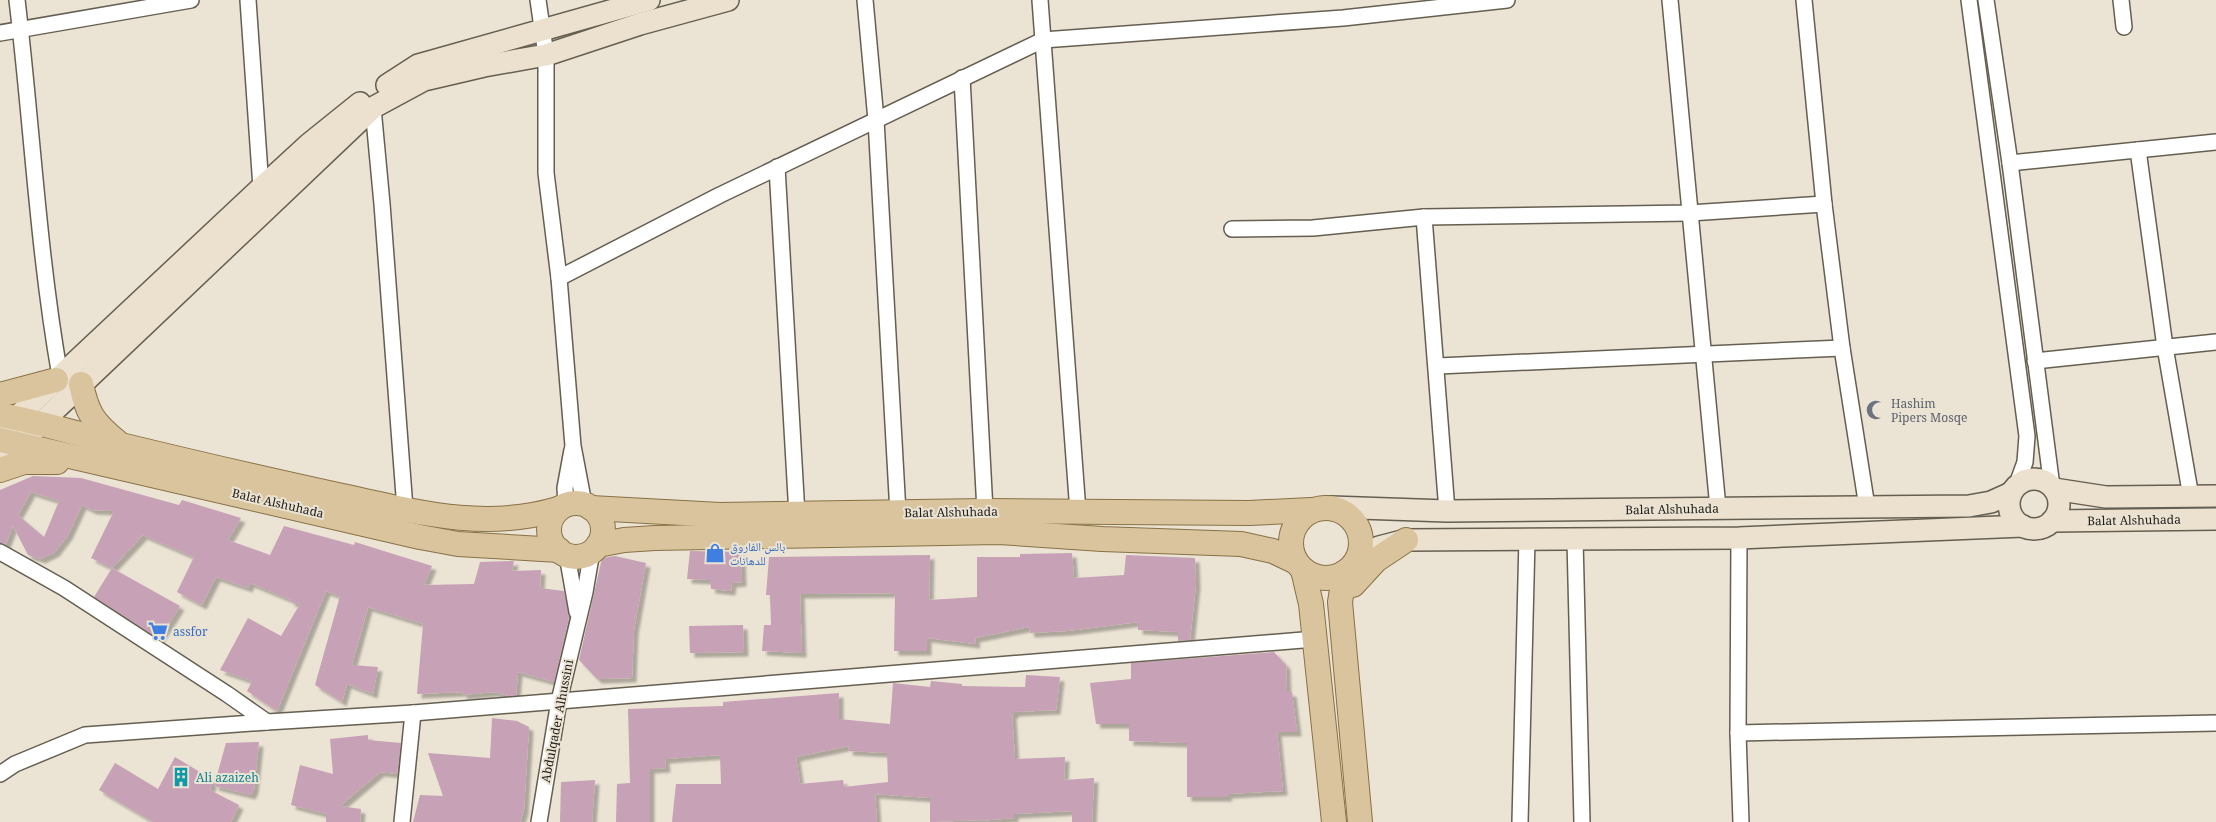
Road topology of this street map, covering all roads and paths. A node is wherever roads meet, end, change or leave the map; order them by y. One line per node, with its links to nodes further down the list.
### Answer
1 (17, 0): 17 (street)
2 (191, 0): 17 (street)
3 (248, 0): 29 (street)
4 (538, 0): 18 (street)
5 (649, 0): 18 (main road)
6 (728, 0): 21 (main road)
7 (865, 0): 24 (street)
8 (1040, 0): 20 (street)
9 (1507, 0): 15 (street)
10 (1670, 0): 31 (street)
11 (1804, 0): 30 (street)
12 (1969, 0): 46 (street)
13 (1986, 0): 27 (street)
14 (2122, 0): 16 (street)
15 (1474, 1): 20 (street)
16 (2124, 27)
17 (21, 29): 19 (street); 41 (street)
18 (542, 31): 21 (street); 29 (main road)
19 (0, 33)
20 (1043, 40): 22 (street); 61 (street)
21 (546, 55): 23 (main road); 34 (street)
22 (962, 78): 24 (street); 60 (street)
23 (373, 108): 41 (main road); 57 (street)
24 (876, 120): 28 (street); 62 (street)
25 (2216, 142): 26 (street)
26 (2138, 150): 27 (street); 36 (street)
27 (2010, 163): 39 (street)
28 (777, 167): 34 (street); 64 (street)
29 (261, 188): 41 (main road)
30 (1824, 204): 31 (street); 37 (street)
31 (1690, 213): 32 (street); 38 (street)
32 (1424, 217): 33 (street); 40 (street)
33 (1232, 230)
34 (559, 278): 54 (street)
35 (2216, 342): 36 (street)
36 (2165, 347): 39 (street); 52 (street)
37 (1842, 348): 38 (street); 55 (street)
38 (1705, 355): 40 (street); 56 (street)
39 (2035, 361): 45 (street)
40 (1438, 366): 59 (street)
41 (66, 380): 42 (main road); 43 (main road); 44 (main road); 47 (main road)
42 (0, 395)
43 (40, 423): 44 (main road); 47 (main road)
44 (7, 430): 47 (main road, Balat Alshuhada); 48 (main road)
45 (2046, 444): 46 (street); 50 (street)
46 (2027, 448): 51 (street)
47 (117, 454): 49 (main road); 57 (main road, Balat Alshuhada); 75 (main road, Balat Alshuhada)
48 (0, 462)
49 (0, 470)
50 (2053, 488): 51 (main road); 52 (main road, Balat Alshuhada); 66 (main road)
51 (2014, 490): 55 (main road, Balat Alshuhada); 67 (main road)
52 (2191, 496): 53 (main road, Balat Alshuhada)
53 (2216, 496)
54 (575, 506): 57 (main road, Balat Alshuhada); 64 (main road, Balat Alshuhada); 73 (main road); 75 (main road)
55 (1866, 507): 56 (main road, Balat Alshuhada)
56 (1718, 508): 59 (main road, Balat Alshuhada)
57 (405, 509)
58 (1321, 509): 59 (main road, Balat Alshuhada); 63 (main road, Balat Alshuhada); 76 (main road); 77 (main road)
59 (1448, 511)
60 (985, 512): 61 (main road, Balat Alshuhada); 62 (main road, Balat Alshuhada)
61 (1078, 512): 63 (main road, Balat Alshuhada)
62 (898, 513): 64 (main road, Balat Alshuhada)
63 (1269, 513): 72 (main road)
64 (797, 515)
65 (2216, 519): 66 (main road, Balat Alshuhada)
66 (2052, 521): 67 (main road)
67 (2023, 526): 68 (main road)
68 (1739, 538): 71 (main road); 86 (street)
69 (1527, 539): 70 (main road); 71 (main road); 92 (street)
70 (1406, 540): 77 (main road); 78 (main road)
71 (1575, 540): 93 (street)
72 (1261, 547): 73 (main road, Balat Alshuhada); 76 (main road, Balat Alshuhada)
73 (595, 548): 75 (main road); 80 (street, Abdulqader Alhussini)
74 (0, 552): 84 (street)
75 (563, 553): 80 (street, Abdulqader Alhussini)
76 (1300, 566): 77 (main road); 79 (main road)
77 (1350, 567): 78 (main road)
78 (1340, 602): 79 (main road); 91 (main road)
79 (1311, 604): 81 (main road)
80 (578, 621): 82 (street, Abdulqader Alhussini)
81 (1315, 639): 82 (street); 90 (main road)
82 (559, 701): 83 (street); 89 (street, Abdulqader Alhussini)
83 (413, 713): 84 (street); 88 (street)
84 (266, 722): 87 (street)
85 (2216, 723): 86 (street)
86 (1738, 734): 94 (street)
87 (0, 774)
88 (402, 822)
89 (539, 822)
90 (1334, 822)
91 (1360, 822)
92 (1520, 822)
93 (1582, 822)
94 (1741, 822)

